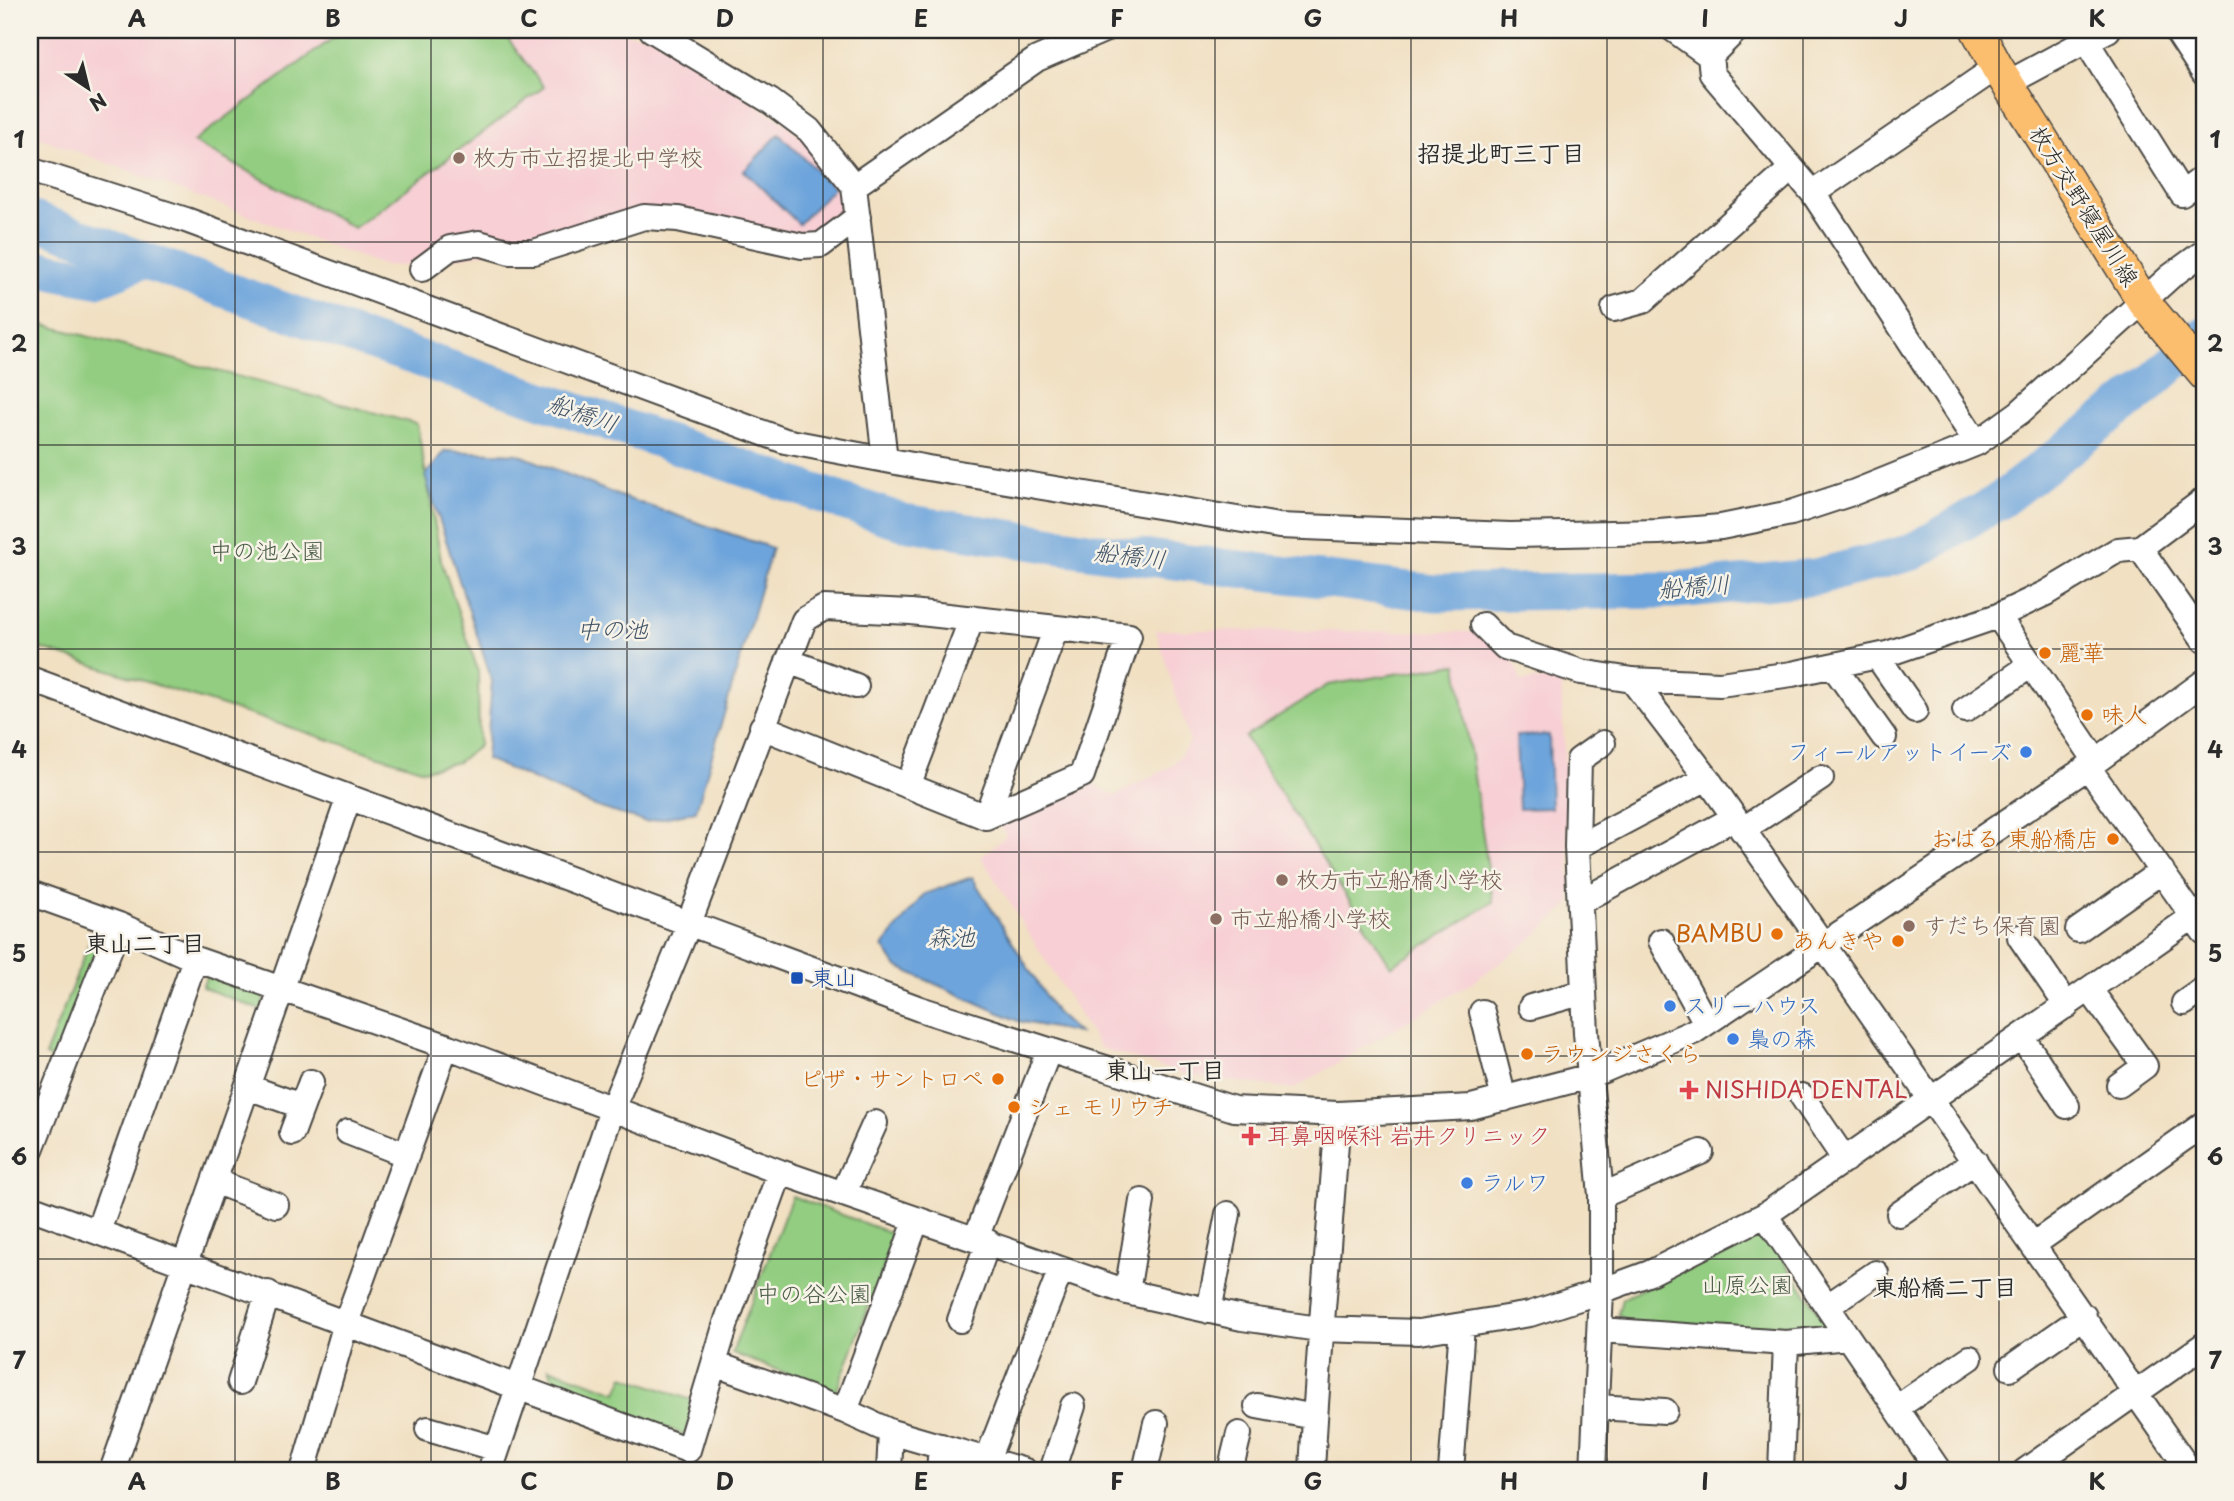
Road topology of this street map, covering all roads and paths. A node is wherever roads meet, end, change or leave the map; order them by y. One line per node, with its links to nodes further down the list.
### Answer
1 (652, 30): 14 (street)
2 (1104, 30): 14 (street)
3 (1674, 30): 8 (street)
4 (1736, 30): 8 (street)
5 (1977, 30): 10 (main road, 枚方交野寝屋川線)
6 (2176, 30): 9 (street)
7 (2097, 36): 10 (street); 13 (street)
8 (1710, 56): 11 (street)
9 (2204, 73)
10 (2003, 75): 15 (street); 19 (main road, 枚方交野寝屋川線)
11 (1791, 169): 15 (street); 20 (street)
12 (30, 170): 23 (street)
13 (2204, 177)
14 (854, 186): 16 (street)
15 (1813, 193): 22 (street)
16 (858, 217): 18 (street); 23 (street)
17 (2204, 252): 19 (street)
18 (422, 269)
19 (2143, 301): 21 (main road, 枚方交野寝屋川線); 22 (street)
20 (1614, 309)
21 (2204, 374)
22 (1978, 443): 23 (street)
23 (885, 460)
24 (2204, 500): 25 (street)
25 (2140, 548): 26 (street); 30 (street)
26 (1998, 616): 31 (street); 33 (street)
27 (972, 618): 29 (street); 32 (street); 47 (street)
28 (1483, 625): 36 (street)
29 (1056, 628): 49 (street); 49 (street)
30 (2204, 640)
31 (1877, 656): 34 (street); 40 (street)
32 (788, 660): 38 (street); 41 (street)
33 (2031, 665): 39 (street); 44 (street)
34 (1833, 666): 36 (street); 42 (street)
35 (30, 679): 48 (street)
36 (1632, 680): 45 (street)
37 (2204, 682): 44 (street)
38 (856, 686)
39 (1965, 710)
40 (1915, 711)
41 (762, 727): 47 (street); 56 (street)
42 (1884, 737)
43 (1602, 744): 51 (street)
44 (2092, 764): 52 (street); 61 (street)
45 (1707, 778): 50 (street); 51 (street)
46 (1821, 778): 50 (street)
47 (908, 786): 49 (street)
48 (349, 797): 56 (street); 63 (street)
49 (986, 817)
50 (1738, 824): 54 (street); 61 (street)
51 (1577, 847): 54 (street)
52 (2162, 871): 55 (street); 58 (street)
53 (30, 893): 57 (street)
54 (1582, 901): 66 (street)
55 (2201, 919): 64 (street)
56 (689, 923): 74 (street); 84 (street)
57 (119, 925): 62 (street); 90 (street)
58 (2078, 930)
59 (2020, 937): 68 (street)
60 (1661, 941): 71 (street)
61 (1824, 945): 71 (street); 81 (street)
62 (195, 959): 63 (street); 106 (street)
63 (282, 989): 73 (street); 78 (street)
64 (2090, 989): 68 (street); 77 (street)
65 (2204, 989): 67 (street)
66 (1584, 992): 69 (street); 75 (street)
67 (2184, 1003)
68 (2067, 1006): 72 (street)
69 (1531, 1007)
70 (1482, 1012): 80 (street)
71 (1706, 1023): 75 (street)
72 (2022, 1037): 81 (street); 82 (street)
73 (446, 1046): 84 (street); 92 (street)
74 (1049, 1050): 85 (street); 107 (street)
75 (1590, 1076): 80 (street); 98 (street)
76 (311, 1082): 83 (street)
77 (2119, 1086)
78 (248, 1087): 83 (street); 96 (street)
79 (1802, 1096): 93 (street)
80 (1504, 1098): 85 (street)
81 (1931, 1100): 93 (street); 94 (street)
82 (2067, 1105)
83 (301, 1106): 89 (street)
84 (613, 1107): 95 (street); 130 (street)
85 (1338, 1114): 121 (street)
86 (874, 1123): 97 (street)
87 (2204, 1124): 108 (street)
88 (348, 1132): 92 (street)
89 (292, 1133)
90 (30, 1152)
91 (1701, 1152): 98 (street)
92 (407, 1155): 119 (street)
93 (1846, 1160): 104 (street)
94 (1975, 1161): 103 (street); 108 (street)
95 (780, 1172): 97 (street); 127 (street)
96 (214, 1181): 100 (street); 109 (street)
97 (843, 1194): 105 (street)
98 (1601, 1196): 112 (street)
99 (1142, 1201): 113 (street)
100 (276, 1205)
101 (30, 1207): 106 (street)
102 (1228, 1214): 116 (street)
103 (1899, 1214)
104 (1766, 1215): 112 (street); 115 (street)
105 (918, 1219): 107 (street); 136 (street)
106 (98, 1231): 109 (street)
107 (982, 1240): 110 (street); 118 (street)
108 (2034, 1244): 117 (street)
109 (185, 1262): 114 (street); 147 (street)
110 (1061, 1269): 113 (street); 145 (street)
111 (1876, 1273): 115 (street)
112 (1601, 1291): 120 (street); 122 (street)
113 (1128, 1292): 116 (street)
114 (268, 1293): 119 (street); 129 (street)
115 (1828, 1306): 123 (street)
116 (1209, 1311): 121 (street)
117 (2084, 1316): 128 (street); 131 (street)
118 (960, 1320)
119 (346, 1323): 130 (street); 148 (street)
120 (1462, 1326): 121 (street); 156 (street)
121 (1319, 1329): 138 (street)
122 (1600, 1330): 124 (street); 134 (street)
123 (1848, 1337): 124 (street); 135 (street)
124 (1786, 1343): 158 (street)
125 (2204, 1345): 131 (street)
126 (1969, 1358): 135 (street)
127 (715, 1364): 136 (street); 146 (street)
128 (2010, 1368)
129 (240, 1382)
130 (517, 1387): 144 (street); 146 (street)
131 (2137, 1392): 160 (street); 161 (street)
132 (1073, 1406): 152 (street)
133 (1257, 1406): 138 (street)
134 (1596, 1407): 137 (street); 157 (street)
135 (1896, 1408): 159 (street)
136 (845, 1411): 141 (street)
137 (1665, 1411)
138 (1315, 1417): 155 (street)
139 (1156, 1423): 153 (street)
140 (428, 1429): 144 (street)
141 (891, 1432): 143 (street); 149 (street)
142 (1238, 1434): 154 (street)
143 (941, 1446): 145 (street); 150 (street)
144 (494, 1460)
145 (987, 1460): 151 (street)
146 (687, 1461)
147 (112, 1471)
148 (303, 1471)
149 (888, 1471)
150 (939, 1471)
151 (1025, 1471)
152 (1052, 1471)
153 (1145, 1471)
154 (1230, 1471)
155 (1312, 1471)
156 (1451, 1471)
157 (1593, 1471)
158 (1781, 1471)
159 (1939, 1471)
160 (2025, 1471)
161 (2190, 1471)

